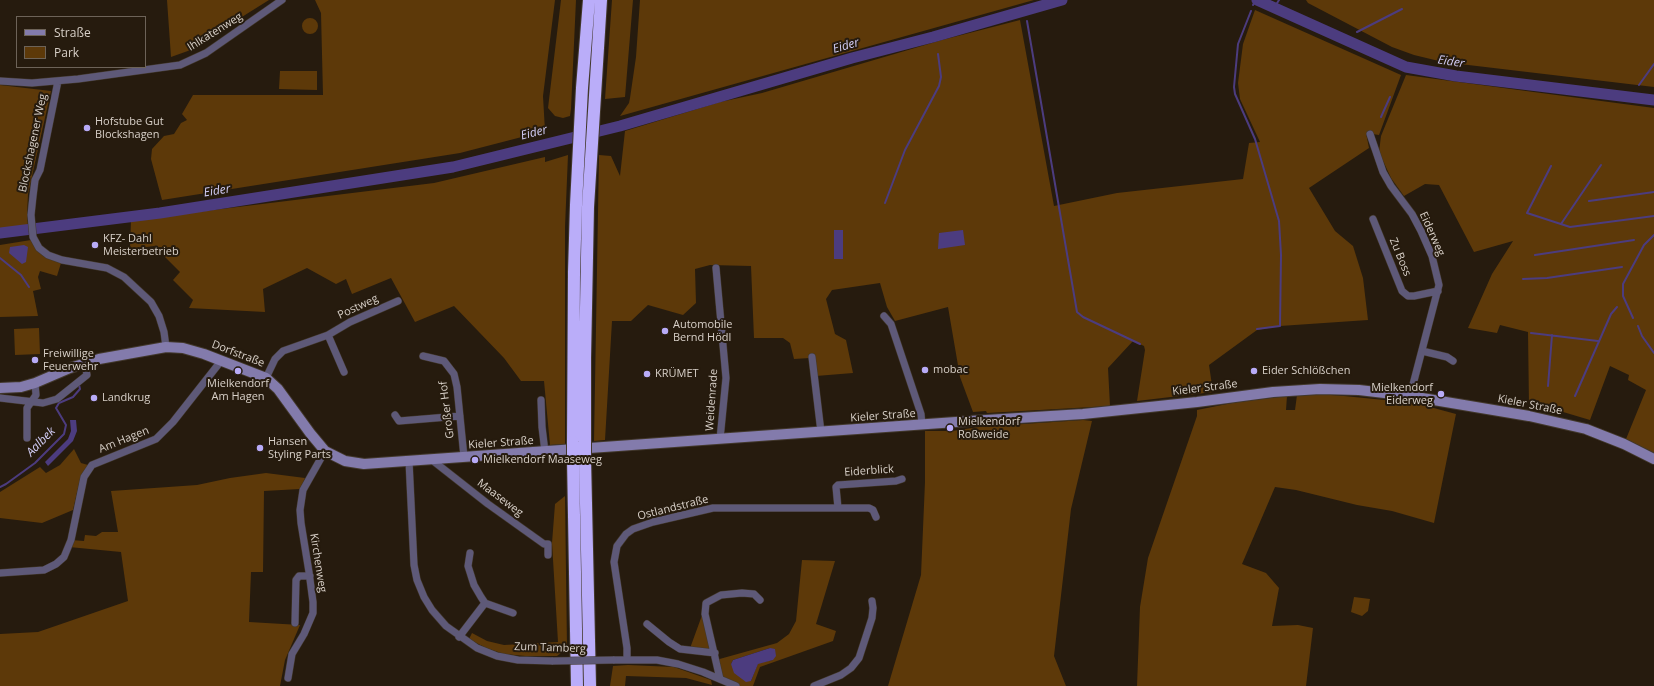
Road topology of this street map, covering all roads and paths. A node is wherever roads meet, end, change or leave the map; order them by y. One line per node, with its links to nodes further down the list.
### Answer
1 (282, 0): 5 (street, Ihlkatenweg)
2 (589, 0): 58 (highway, bridge)
3 (601, 0): 59 (highway, bridge)
4 (0, 81): 5 (street, Ihlkatenweg)
5 (58, 81): 13 (street, Blockshagener Weg)
6 (1370, 134): 9 (street, Eiderweg)
7 (1373, 219): 9 (street, Zu Boss)
8 (716, 268): 33 (street, Weidenrade)
9 (1438, 292): 14 (street, Eiderweg)
10 (398, 301): 12 (street, Postweg)
11 (884, 316): 30 (street)
12 (328, 335): 20 (street); 21 (street, Postweg)
13 (166, 347): 17 (street, Dorfstraße); 19 (street, Dorfstraße)
14 (1422, 350): 18 (street); 24 (street, Eiderweg)
15 (423, 356): 29 (street, Großer Hof)
16 (812, 358): 31 (street)
17 (221, 361): 21 (street, Dorfstraße); 45 (street, Am Hagen)
18 (1453, 361)
19 (85, 363): 22 (street, Dorfstraße); 27 (street)
20 (344, 372)
21 (266, 378): 34 (street, Dorfstraße)
22 (35, 383): 23 (street, Dorfstraße); 27 (street)
23 (0, 388)
24 (1410, 396): 30 (street, Kieler Straße); 37 (street, Kieler Straße)
25 (0, 398): 27 (street)
26 (541, 400): 35 (street, Kieler Straße)
27 (31, 403): 32 (street)
28 (395, 415): 29 (street)
29 (460, 416): 36 (street, Großer Hof)
30 (922, 425): 31 (street, Kieler Straße)
31 (821, 432): 33 (street, Kieler Straße)
32 (27, 438)
33 (720, 439): 35 (street, Kieler Straße)
34 (325, 451): 39 (street, Dorfstraße); 46 (street, Kirchenweg)
35 (545, 452): 36 (street, Kieler Straße)
36 (462, 457): 38 (street, Dorfstraße)
37 (1654, 458)
38 (432, 460): 39 (street, Dorfstraße); 44 (street, Maaseweg)
39 (409, 461): 53 (street, Zum Tamberg)
40 (902, 479): 41 (street, Eiderblick)
41 (838, 508): 42 (street, Ostlandstraße); 55 (street, Ostlandstraße)
42 (876, 516)
43 (470, 553): 49 (street)
44 (548, 555)
45 (0, 573)
46 (310, 576): 51 (street); 56 (street, Kirchenweg)
47 (760, 600): 54 (street)
48 (872, 601): 61 (street)
49 (485, 602): 50 (street); 53 (street)
50 (513, 613)
51 (295, 623)
52 (647, 624): 54 (street)
53 (459, 637): 55 (street, Zum Tamberg, bridge)
54 (715, 653): 57 (street)
55 (627, 660): 57 (street, Zum Tamberg)
56 (288, 678)
57 (720, 679): 60 (street, Zum Tamberg)
58 (577, 686)
59 (590, 686)
60 (736, 686)
61 (814, 686)

